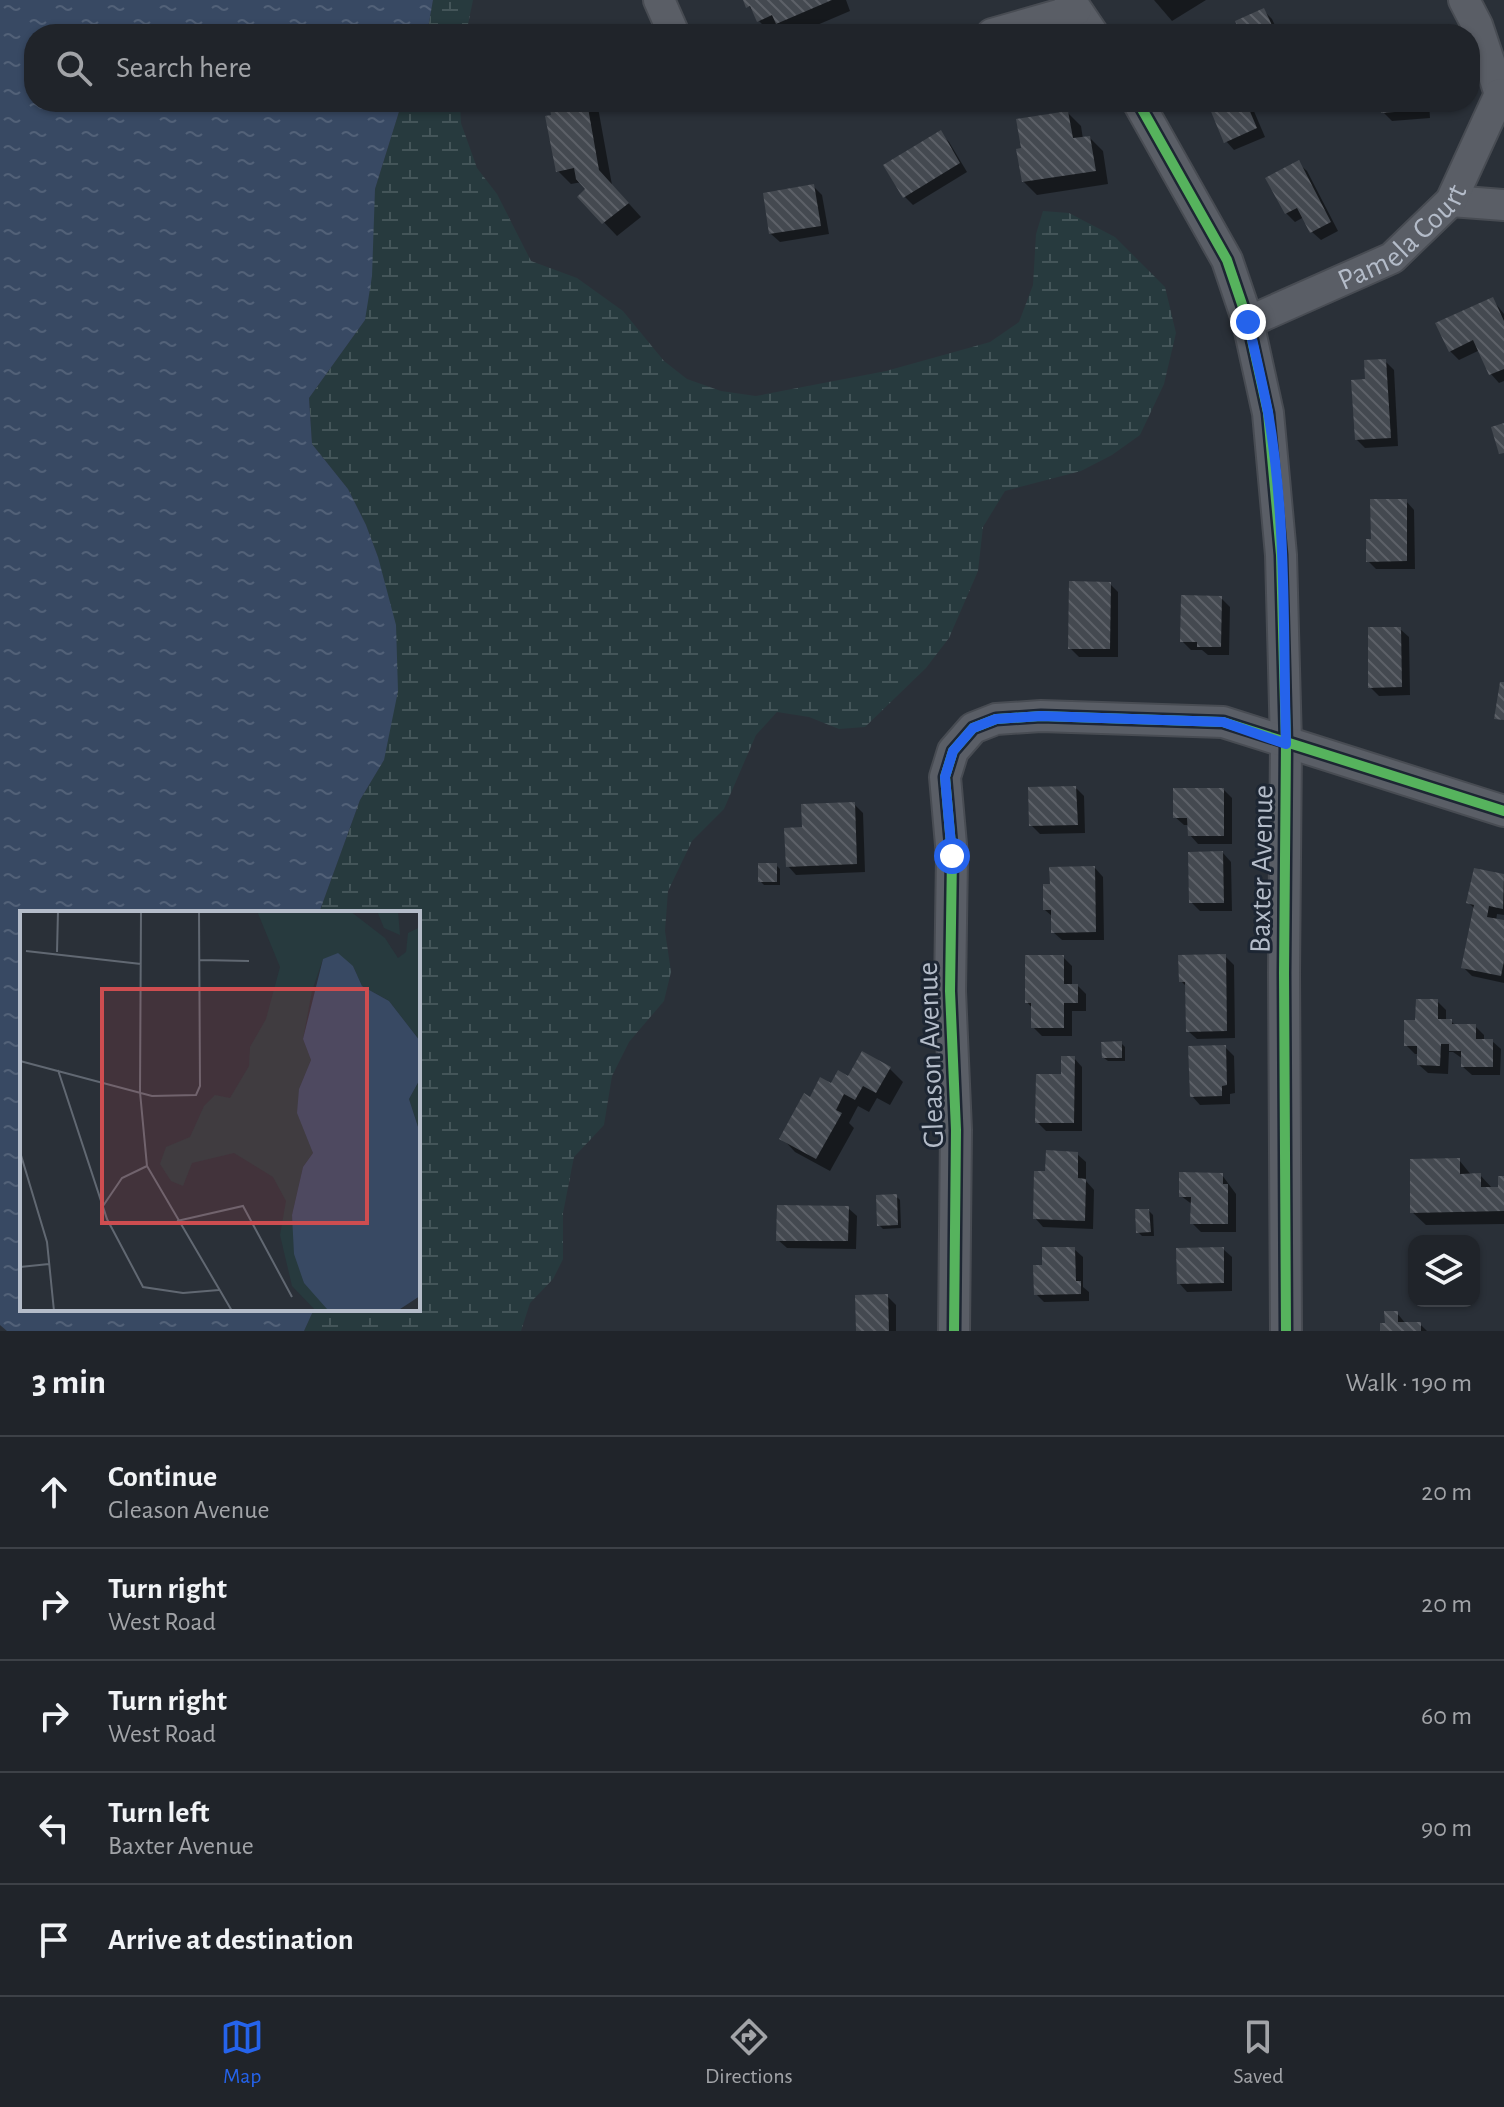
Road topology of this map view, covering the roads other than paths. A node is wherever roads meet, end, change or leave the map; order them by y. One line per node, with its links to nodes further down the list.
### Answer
1 (659, 0): 4 (street)
2 (1464, 0): 6 (street)
3 (1080, 15): 5 (street)
4 (670, 24)
5 (1038, 24)
6 (1476, 24)
7 (1480, 34): 8 (street)
8 (1502, 100): 10 (street, Pamela Court)
9 (1144, 112): 12 (street, Baxter Avenue)
10 (1451, 201): 11 (street); 12 (street, Pamela Court)
11 (1504, 205)
12 (1248, 322): 13 (street, Baxter Avenue)
13 (1286, 744): 14 (street); 15 (street, Gleason Avenue); 16 (street, Baxter Avenue)
14 (1504, 811)
15 (954, 1331)
16 (1286, 1331)

